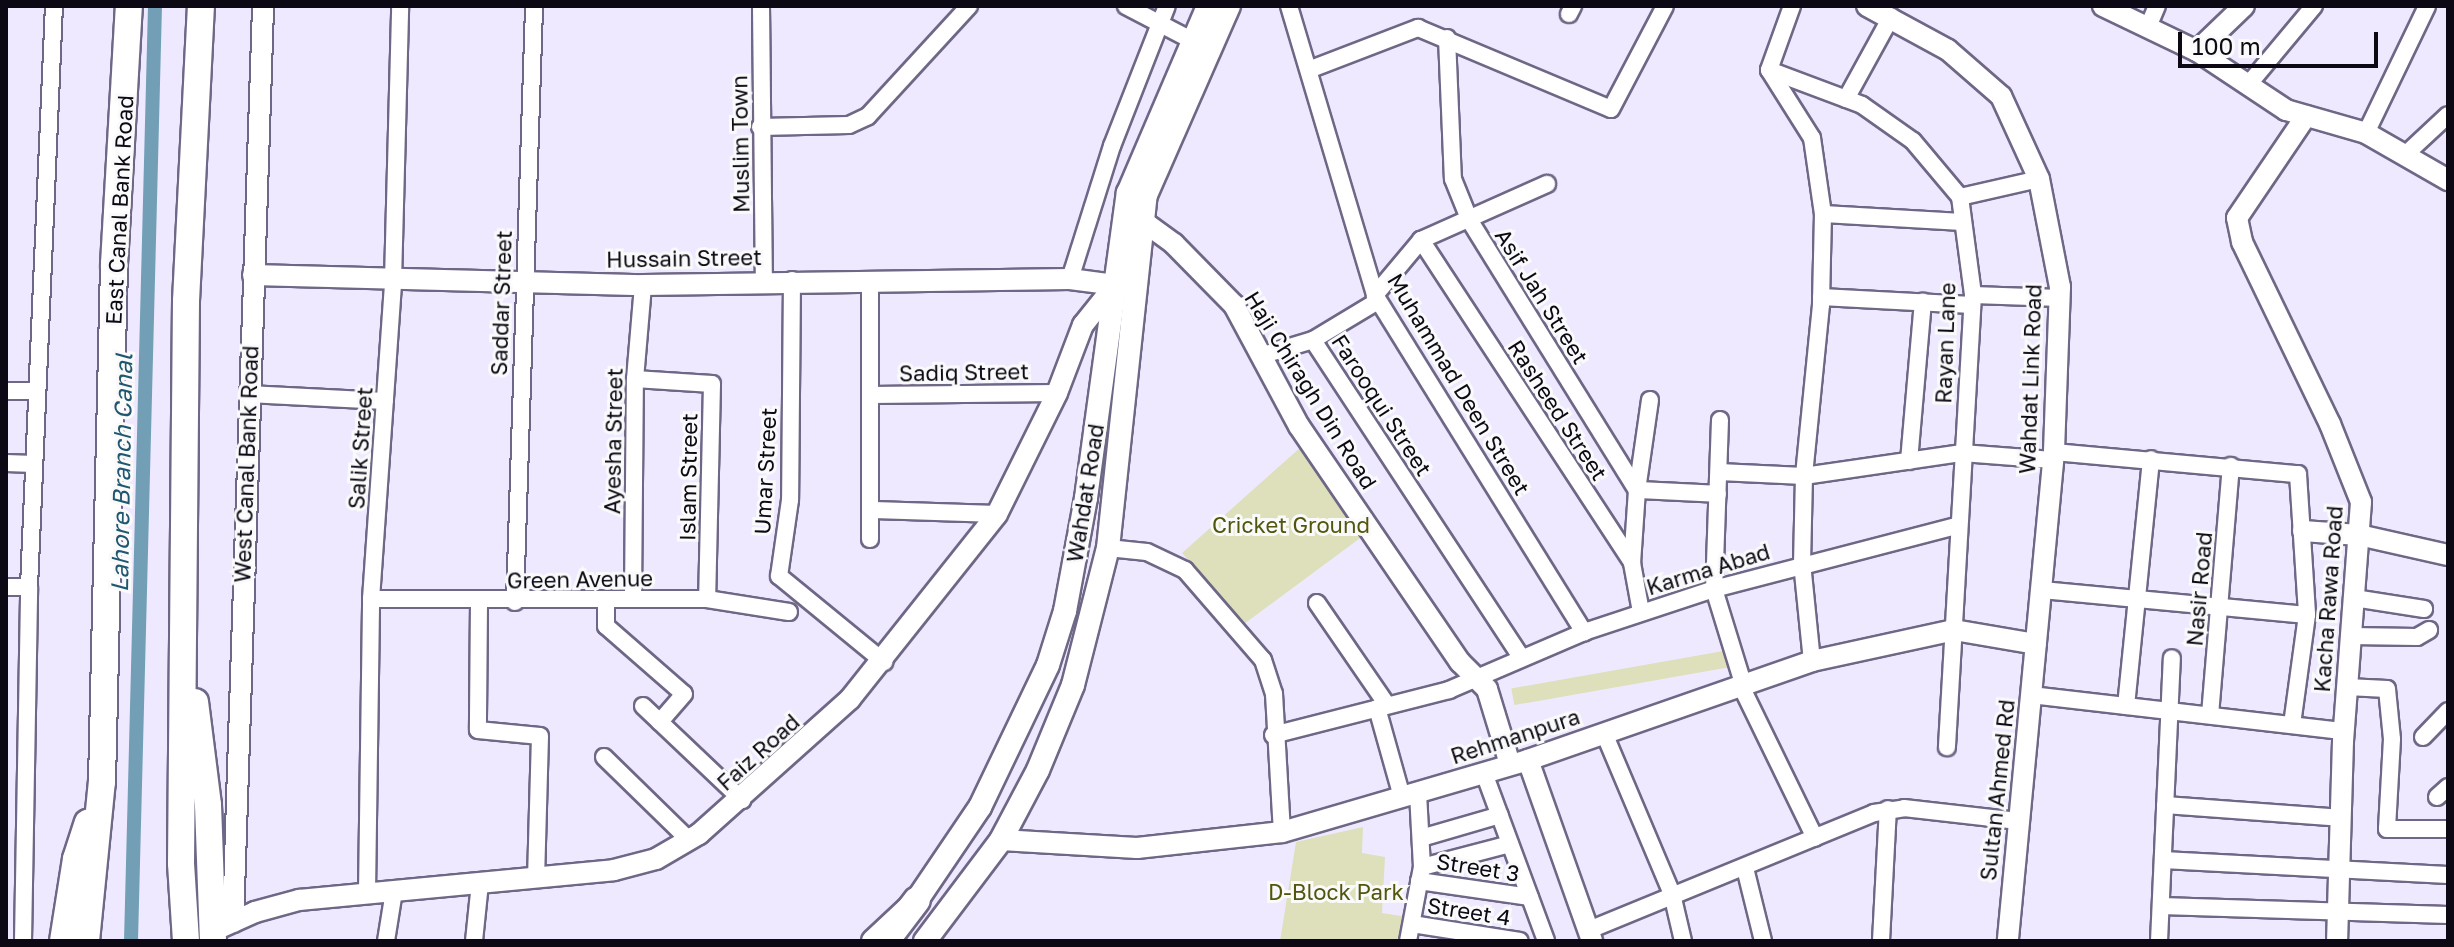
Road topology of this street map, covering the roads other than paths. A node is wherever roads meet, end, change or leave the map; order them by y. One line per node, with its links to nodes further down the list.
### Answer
1 (54, 6): 65 (street)
2 (126, 6): 141 (main road, East Canal Bank Road)
3 (201, 6): 26 (main road)
4 (208, 6): 26 (main road)
5 (263, 6): 47 (street, West Canal Bank Road)
6 (400, 6): 50 (street, Salik Street)
7 (534, 6): 51 (street, Saddar Street)
8 (761, 6): 35 (street, Muslim Town)
9 (969, 6): 35 (street)
10 (1126, 6): 22 (street)
11 (1208, 6): 27 (main road, Wahdat Road)
12 (1229, 6): 27 (main road, Wahdat Road)
13 (1289, 6): 29 (street, Muhammad Deen Street)
14 (1665, 6): 25 (street)
15 (1792, 6): 30 (street)
16 (1867, 6): 23 (street, Wahdat Link Road)
17 (2103, 6): 24 (street)
18 (2157, 6): 24 (street)
19 (2244, 6): 28 (street)
20 (2314, 6): 31 (street)
21 (2427, 6): 36 (street)
22 (1164, 14): 27 (street); 48 (street)
23 (1891, 17): 32 (street); 38 (street, Wahdat Link Road)
24 (2148, 27): 28 (street)
25 (1447, 38): 29 (street); 43 (street, Asif Jah Street)
26 (199, 41): 116 (main road)
27 (1200, 45): 44 (main road, Wahdat Road); 55 (main road, Wahdat Road)
28 (2197, 51): 31 (street)
29 (1311, 69): 56 (street, Muhammad Deen Street)
30 (1769, 70): 32 (street); 42 (street)
31 (2248, 85): 34 (street)
32 (1846, 99): 41 (street)
33 (2448, 115): 37 (street)
34 (2306, 116): 36 (street); 87 (street, Kacha Rawa Road)
35 (760, 127): 52 (street, Muslim Town)
36 (2366, 133): 37 (street)
37 (2406, 154): 39 (street)
38 (2039, 179): 41 (street); 58 (street, Wahdat Link Road)
39 (2448, 180)
40 (1547, 184): 43 (street, Farooqui Street)
41 (1960, 197): 45 (street, Rayan Lane)
42 (1823, 214): 45 (street); 57 (street)
43 (1470, 221): 46 (street, Farooqui Street); 81 (street, Asif Jah Street)
44 (1144, 222): 55 (main road, Wahdat Road); 62 (street, Haji Chiragh Din Road)
45 (1963, 222): 59 (street, Rayan Lane)
46 (1421, 240): 56 (street, Farooqui Street); 91 (street, Rasheed Street)
47 (253, 275): 50 (street, Hussain Street); 67 (street, West Canal Bank Road)
48 (1070, 279): 53 (street, Hussain Street); 55 (street, Hussain Street)
49 (792, 280): 52 (street, Hussain Street); 53 (street, Hussain Street); 120 (street, Umar Street)
50 (393, 281): 51 (street, Hussain Street); 70 (street, Salik Street)
51 (523, 281): 54 (street, Hussain Street); 103 (street, Saddar Street)
52 (764, 281): 54 (street, Hussain Street)
53 (870, 281): 68 (street)
54 (643, 285): 63 (street, Ayesha Street)
55 (1126, 286): 66 (street, Faiz Road); 89 (main road, Wahdat Road); 167 (main road, Wahdat Road)
56 (1375, 295): 61 (street, Farooqui Street); 113 (street, Muhammad Deen Street)
57 (1821, 297): 60 (street); 80 (street)
58 (2060, 298): 59 (street); 73 (street, Wahdat Link Road)
59 (1972, 300): 60 (street); 72 (street, Rayan Lane)
60 (1923, 302): 75 (street)
61 (1313, 340): 62 (street); 117 (street, Farooqui Street)
62 (1263, 355): 121 (street, Haji Chiragh Din Road)
63 (635, 379): 97 (street, Ayesha Street); 101 (street, Islam Street)
64 (6, 391): 65 (street)
65 (36, 391): 77 (street)
66 (1057, 393): 68 (street, Sadiq Street); 84 (street, Faiz Road)
67 (248, 394): 70 (street); 171 (street, West Canal Bank Road)
68 (871, 395): 83 (street)
69 (1650, 400): 81 (street)
70 (385, 401): 99 (street, Salik Street)
71 (1720, 420): 79 (street)
72 (1962, 453): 73 (street); 75 (street); 85 (street, Rayan Lane)
73 (2054, 456): 74 (street); 96 (street, Wahdat Link Road)
74 (2151, 459): 78 (street); 102 (street)
75 (1909, 461): 80 (street)
76 (6, 463): 77 (street)
77 (34, 464): 94 (street)
78 (2231, 466): 86 (street); 106 (street, Nasir Road)
79 (1719, 472): 80 (street); 82 (street)
80 (1804, 476): 92 (street)
81 (1637, 490): 82 (street); 91 (street)
82 (1718, 494): 95 (street)
83 (874, 510): 84 (street); 88 (street)
84 (997, 514): 120 (street, Faiz Road)
85 (1959, 525): 92 (street, Karma Abad); 111 (street, Rayan Lane)
86 (2303, 531): 87 (street); 110 (street)
87 (2359, 535): 90 (street); 98 (street, Kacha Rawa Road)
88 (870, 539)
89 (1108, 548): 135 (street); 154 (main road, Wahdat Road)
90 (2448, 555)
91 (1632, 563): 109 (street, Rasheed Street)
92 (1802, 563): 95 (street, Karma Abad); 119 (street)
93 (6, 587): 94 (street)
94 (29, 587): 175 (street)
95 (1714, 589): 109 (street, Karma Abad); 122 (street)
96 (2042, 590): 102 (street); 115 (street, Wahdat Link Road)
97 (633, 598): 100 (street, Green Avenue); 101 (street, Green Avenue)
98 (2354, 598): 107 (street); 114 (street, Kacha Rawa Road)
99 (371, 599): 104 (street, Green Avenue); 164 (street, Salik Street)
100 (606, 599): 103 (street, Green Avenue); 131 (street)
101 (707, 599): 108 (street, Green Avenue)
102 (2137, 599): 106 (street); 126 (street)
103 (515, 602): 104 (street, Green Avenue)
104 (479, 603): 161 (street)
105 (1317, 603): 127 (street)
106 (2219, 607): 110 (street); 130 (street, Nasir Road)
107 (2424, 609)
108 (789, 612)
109 (1641, 612): 113 (street, Karma Abad)
110 (2307, 615): 132 (street)
111 (1954, 630): 115 (street, Rehmanpura); 119 (street, Rehmanpura); 137 (street, Rayan Lane)
112 (2429, 630): 114 (street)
113 (1584, 632): 117 (street, Karma Abad)
114 (2351, 636): 123 (street, Kacha Rawa Road)
115 (2036, 644): 124 (street, Sultan Ahmed Rd)
116 (185, 646): 171 (main road); 178 (main road)
117 (1521, 657): 121 (street, Karma Abad)
118 (2172, 658): 128 (street)
119 (1812, 661): 122 (street, Rehmanpura)
120 (884, 662): 143 (street, Faiz Road)
121 (1477, 678): 127 (street, Karma Abad); 139 (street, Haji Chiragh Din Road)
122 (1741, 684): 134 (street, Rehmanpura); 152 (street)
123 (2347, 687): 133 (street, Kacha Rawa Road); 149 (street)
124 (2031, 695): 126 (street); 148 (street, Sultan Ahmed Rd)
125 (643, 706): 131 (street)
126 (2126, 706): 128 (street)
127 (1382, 707): 135 (street, Karma Abad); 142 (street)
128 (2169, 711): 130 (street); 144 (street)
129 (2448, 711): 136 (street)
130 (2210, 715): 132 (street)
131 (660, 722): 143 (street)
132 (2292, 725): 133 (street)
133 (2344, 731): 147 (street, Kacha Rawa Road)
134 (1604, 733): 139 (street, Rehmanpura); 165 (street)
135 (1273, 735): 150 (street)
136 (2423, 737)
137 (1947, 747)
138 (604, 757): 153 (street)
139 (1519, 762): 140 (street, Rehmanpura); 173 (street, Haji Chiragh Din Road)
140 (1484, 773): 142 (street, Rehmanpura); 146 (street)
141 (102, 782): 176 (main road); 177 (main road, East Canal Bank Road)
142 (1410, 795): 150 (street, Rehmanpura); 151 (street)
143 (742, 800): 153 (street, Faiz Road)
144 (2165, 805): 147 (street); 156 (street)
145 (1888, 809): 148 (street); 152 (street); 187 (street)
146 (1500, 815): 151 (street); 155 (street)
147 (2340, 818): 158 (street, Kacha Rawa Road)
148 (2018, 821): 188 (street, Sultan Ahmed Rd)
149 (2448, 829)
150 (1282, 832): 154 (street, Rehmanpura)
151 (1421, 838): 159 (street)
152 (1815, 838): 157 (street)
153 (689, 840): 161 (street, Faiz Road)
154 (1001, 840): 174 (main road, Wahdat Road)
155 (1510, 844): 159 (street); 166 (street)
156 (2163, 860): 158 (street); 168 (street)
157 (1745, 868): 165 (street); 186 (street)
158 (2338, 869): 160 (street); 169 (street, Kacha Rawa Road)
159 (1421, 874): 166 (street, Street 3); 172 (street)
160 (2448, 875)
161 (536, 877): 162 (street, Faiz Road)
162 (480, 883): 163 (street, Faiz Road); 180 (street)
163 (394, 891): 164 (street, Faiz Road); 179 (street)
164 (367, 893): 171 (street, Faiz Road)
165 (1672, 894): 173 (street); 185 (street)
166 (1530, 897): 184 (street)
167 (917, 900): 181 (main road, Wahdat Road); 182 (main road)
168 (2161, 906): 169 (street); 189 (street)
169 (2337, 914): 170 (street); 190 (street, Kacha Rawa Road)
170 (2448, 915)
171 (220, 931)
172 (1410, 932): 183 (street, Street 4)
173 (1590, 935)
174 (929, 940)
175 (23, 941)
176 (63, 941)
177 (86, 941)
178 (186, 941)
179 (386, 941)
180 (474, 941)
181 (873, 941)
182 (886, 941)
183 (1520, 941)
184 (1546, 941)
185 (1683, 941)
186 (1763, 941)
187 (1881, 941)
188 (2008, 941)
189 (2159, 941)
190 (2337, 941)

